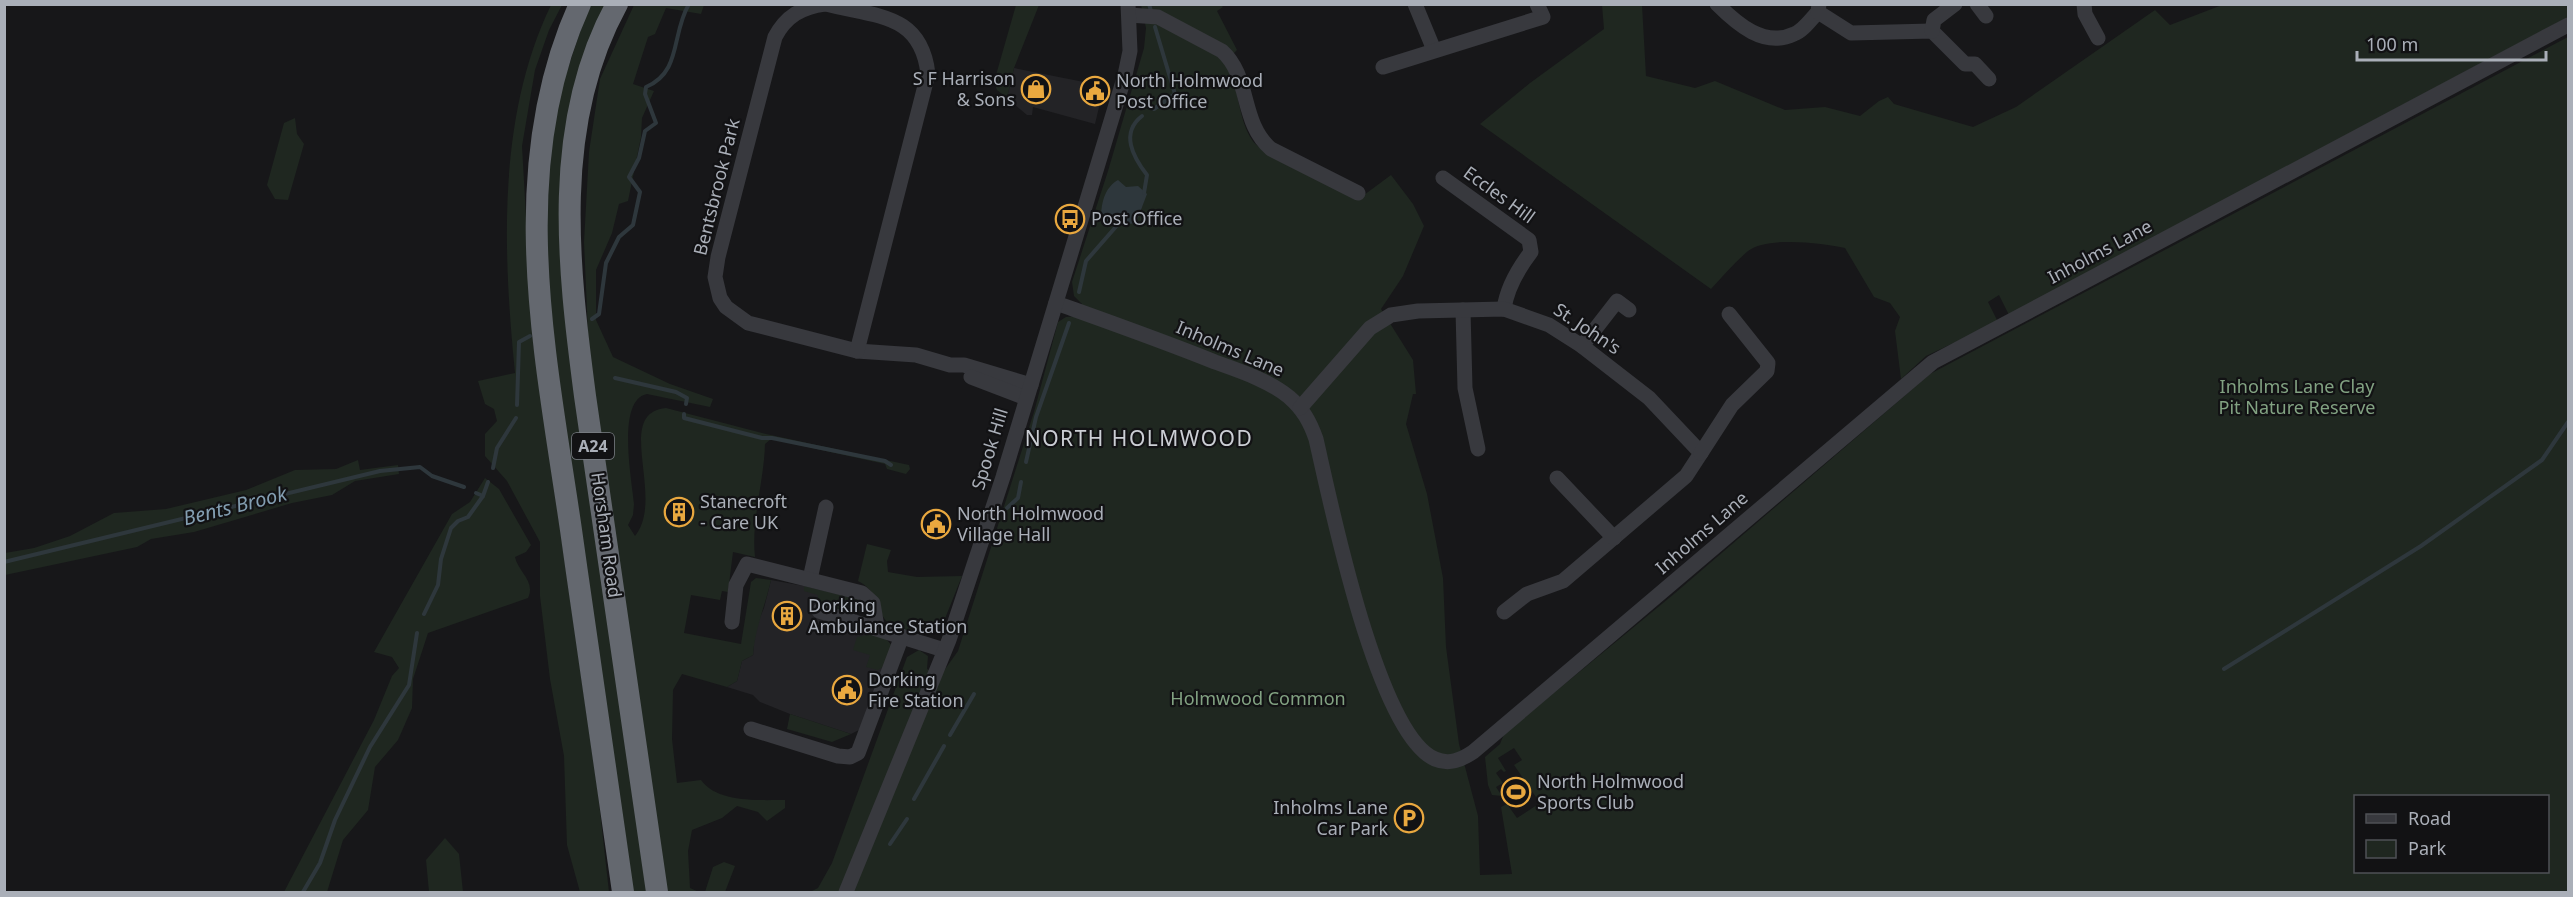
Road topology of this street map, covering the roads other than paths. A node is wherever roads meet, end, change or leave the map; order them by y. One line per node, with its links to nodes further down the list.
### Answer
1 (580, 4): 41 (highway, Horsham Road / A24)
2 (617, 4): 42 (highway, Horsham Road / A24)
3 (826, 4): 25 (street, Bentsbrook Park); 25 (street, Bentsbrook Park)
4 (1415, 4): 14 (street)
5 (1537, 4): 14 (street)
6 (1717, 4): 9 (street)
7 (1955, 4): 12 (street)
8 (2084, 4): 13 (street)
9 (1819, 8): 12 (street)
10 (1128, 10): 18 (street); 19 (street, Spook Hill)
11 (2568, 25): 27 (street, Inholms Lane)
12 (1932, 31): 16 (street)
13 (2098, 38)
14 (1434, 50): 15 (street)
15 (1383, 67)
16 (1989, 79)
17 (1443, 178): 20 (street, Eccles Hill)
18 (1358, 193)
19 (1056, 303): 26 (street, Spook Hill); 27 (street, Inholms Lane)
20 (1504, 309): 21 (street, St. John's); 24 (street, St. John's)
21 (1463, 310): 27 (street, St. John's); 28 (street)
22 (1629, 310): 24 (street)
23 (1729, 314): 29 (street)
24 (1582, 346): 29 (street, St. John's)
25 (857, 351): 26 (street, Bentsbrook Park)
26 (1028, 391): 39 (street, Spook Hill)
27 (1300, 408)
28 (1478, 449)
29 (1701, 453): 32 (street)
30 (1557, 478): 32 (street)
31 (826, 507): 33 (street)
32 (1614, 538): 35 (street)
33 (810, 579): 36 (street); 37 (street)
34 (819, 611): 37 (street)
35 (1504, 612)
36 (732, 622)
37 (877, 627): 38 (street)
38 (902, 636): 39 (street); 40 (street)
39 (944, 650): 43 (street, Spook Hill)
40 (751, 729)
41 (623, 892)
42 (657, 892)
43 (846, 892)

